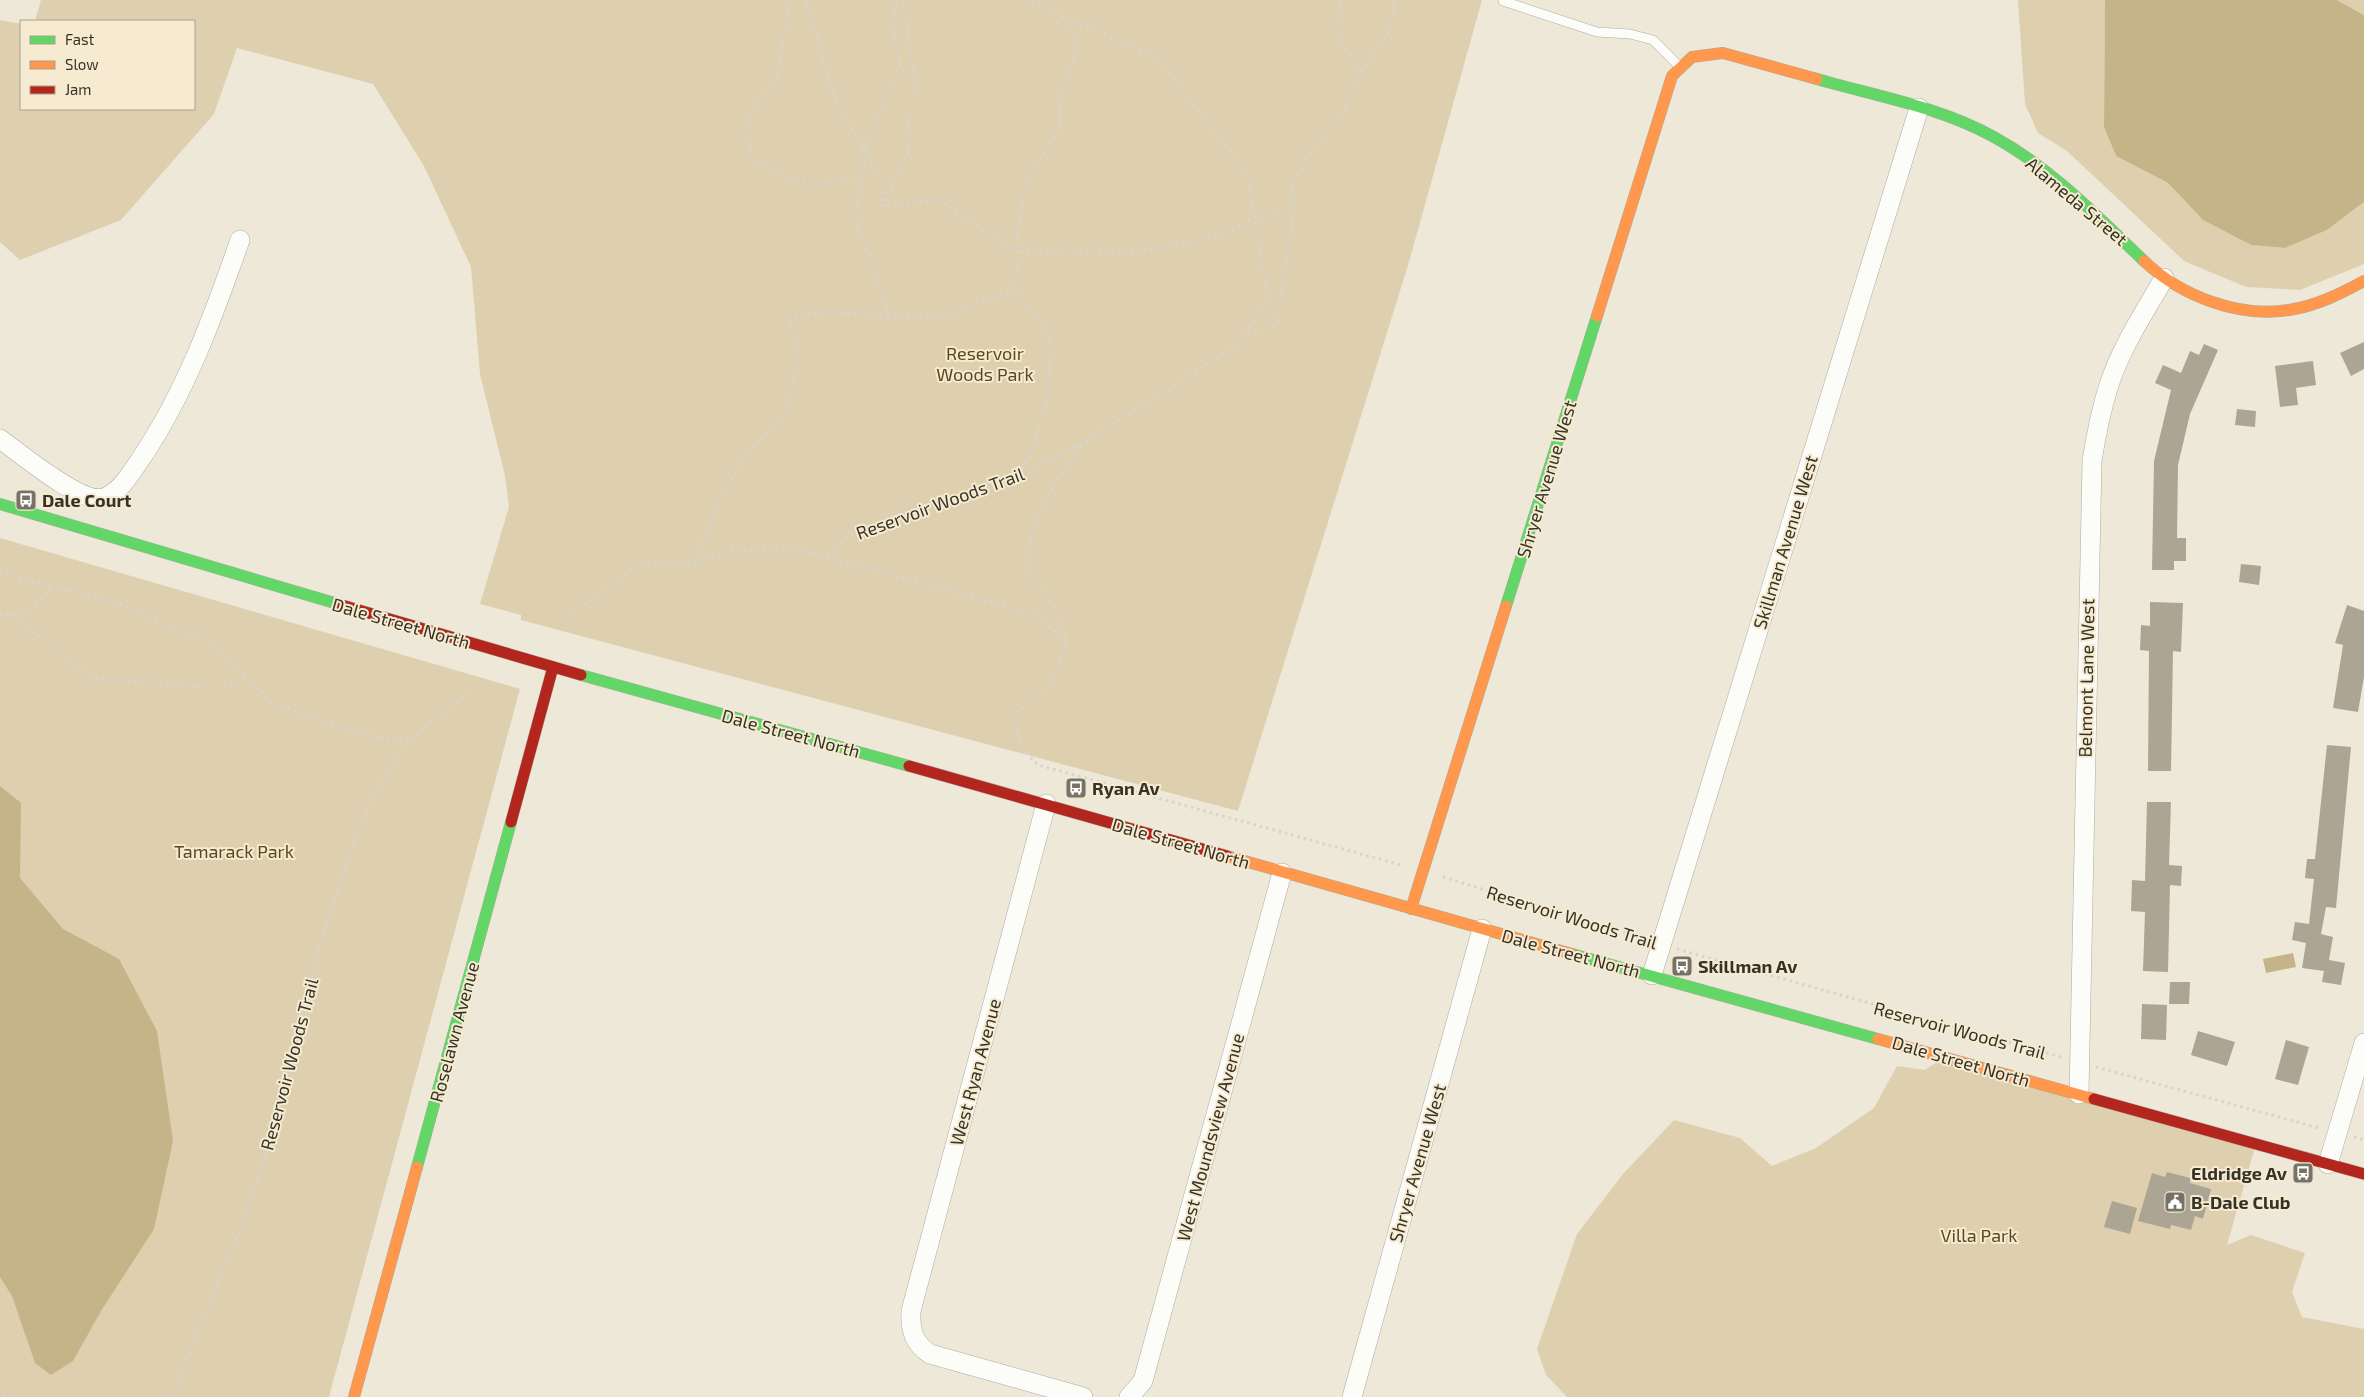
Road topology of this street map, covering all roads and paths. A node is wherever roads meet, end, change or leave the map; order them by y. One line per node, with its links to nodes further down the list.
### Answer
1 (790, 0): 15 (path)
2 (806, 0): 14 (path)
3 (897, 0): 14 (path)
4 (904, 0): 17 (path)
5 (1024, 0): 9 (path, Reservoir Woods Trail)
6 (1340, 0): 12 (path)
7 (1394, 0): 12 (path)
8 (1503, 1): 11 (lane)
9 (1047, 10): 18 (path, Reservoir Woods Trail); 20 (path)
10 (1692, 57): 11 (main road, Shryer Avenue West); 13 (main road, Alameda Street)
11 (1681, 68): 43 (main road, Shryer Avenue West)
12 (1361, 72): 16 (path)
13 (1919, 108): 21 (main road, Alameda Street); 47 (street, Skillman Avenue West)
14 (864, 150): 15 (path); 17 (path)
15 (862, 184): 24 (path)
16 (1295, 201): 18 (path); 25 (path)
17 (883, 207): 20 (path)
18 (1254, 217): 20 (path); 25 (path, Reservoir Woods Trail)
19 (240, 240): 27 (street)
20 (1018, 252): 23 (path)
21 (2164, 278): 22 (main road, Alameda Street); 50 (street, Belmont Lane West)
22 (2364, 281)
23 (1013, 285): 24 (path); 28 (path)
24 (890, 318): 31 (path)
25 (1241, 338): 26 (path, Reservoir Woods Trail)
26 (1084, 442): 28 (path, Reservoir Woods Trail); 37 (path, Reservoir Woods Trail)
27 (2, 445)
28 (1019, 476): 30 (path, Reservoir Woods Trail)
29 (0, 504): 38 (main road, Dale Street North)
30 (827, 557): 31 (path, Reservoir Woods Trail); 37 (path, Reservoir Woods Trail)
31 (694, 563): 36 (path, Reservoir Woods Trail)
32 (0, 573): 33 (path)
33 (52, 587): 35 (path); 39 (path)
34 (0, 615): 35 (path)
35 (13, 615): 39 (path)
36 (568, 617)
37 (1066, 641): 43 (path, Reservoir Woods Trail)
38 (554, 667): 42 (main road, Dale Street North); 59 (main road, Roselawn Avenue)
39 (247, 677): 41 (path)
40 (472, 692): 41 (path, Reservoir Woods Trail)
41 (413, 737): 58 (path, Reservoir Woods Trail)
42 (1046, 804): 44 (main road, Dale Street North); 56 (street, West Ryan Avenue)
43 (1423, 871): 45 (main road, Shryer Avenue West); 47 (path, Reservoir Woods Trail)
44 (1282, 872): 45 (main road, Dale Street North); 61 (street, West Moundsview Avenue)
45 (1411, 909): 46 (main road, Dale Street North)
46 (1482, 929): 48 (main road, Dale Street North); 62 (street, Shryer Avenue West)
47 (1661, 944): 48 (street, Skillman Avenue West); 50 (path, Reservoir Woods Trail)
48 (1652, 976): 51 (main road, Dale Street North)
49 (2364, 1043): 52 (street)
50 (2080, 1063): 51 (street, Belmont Lane West); 52 (path, Reservoir Woods Trail)
51 (2079, 1094): 53 (main road, Dale Street North)
52 (2338, 1133): 53 (street)
53 (2328, 1164): 54 (main road, Dale Street North)
54 (2364, 1174)
55 (0, 1388): 57 (path)
56 (1018, 1389): 60 (street)
57 (5, 1397)
58 (174, 1397)
59 (354, 1397)
60 (1083, 1397)
61 (1129, 1397)
62 (1352, 1397)

